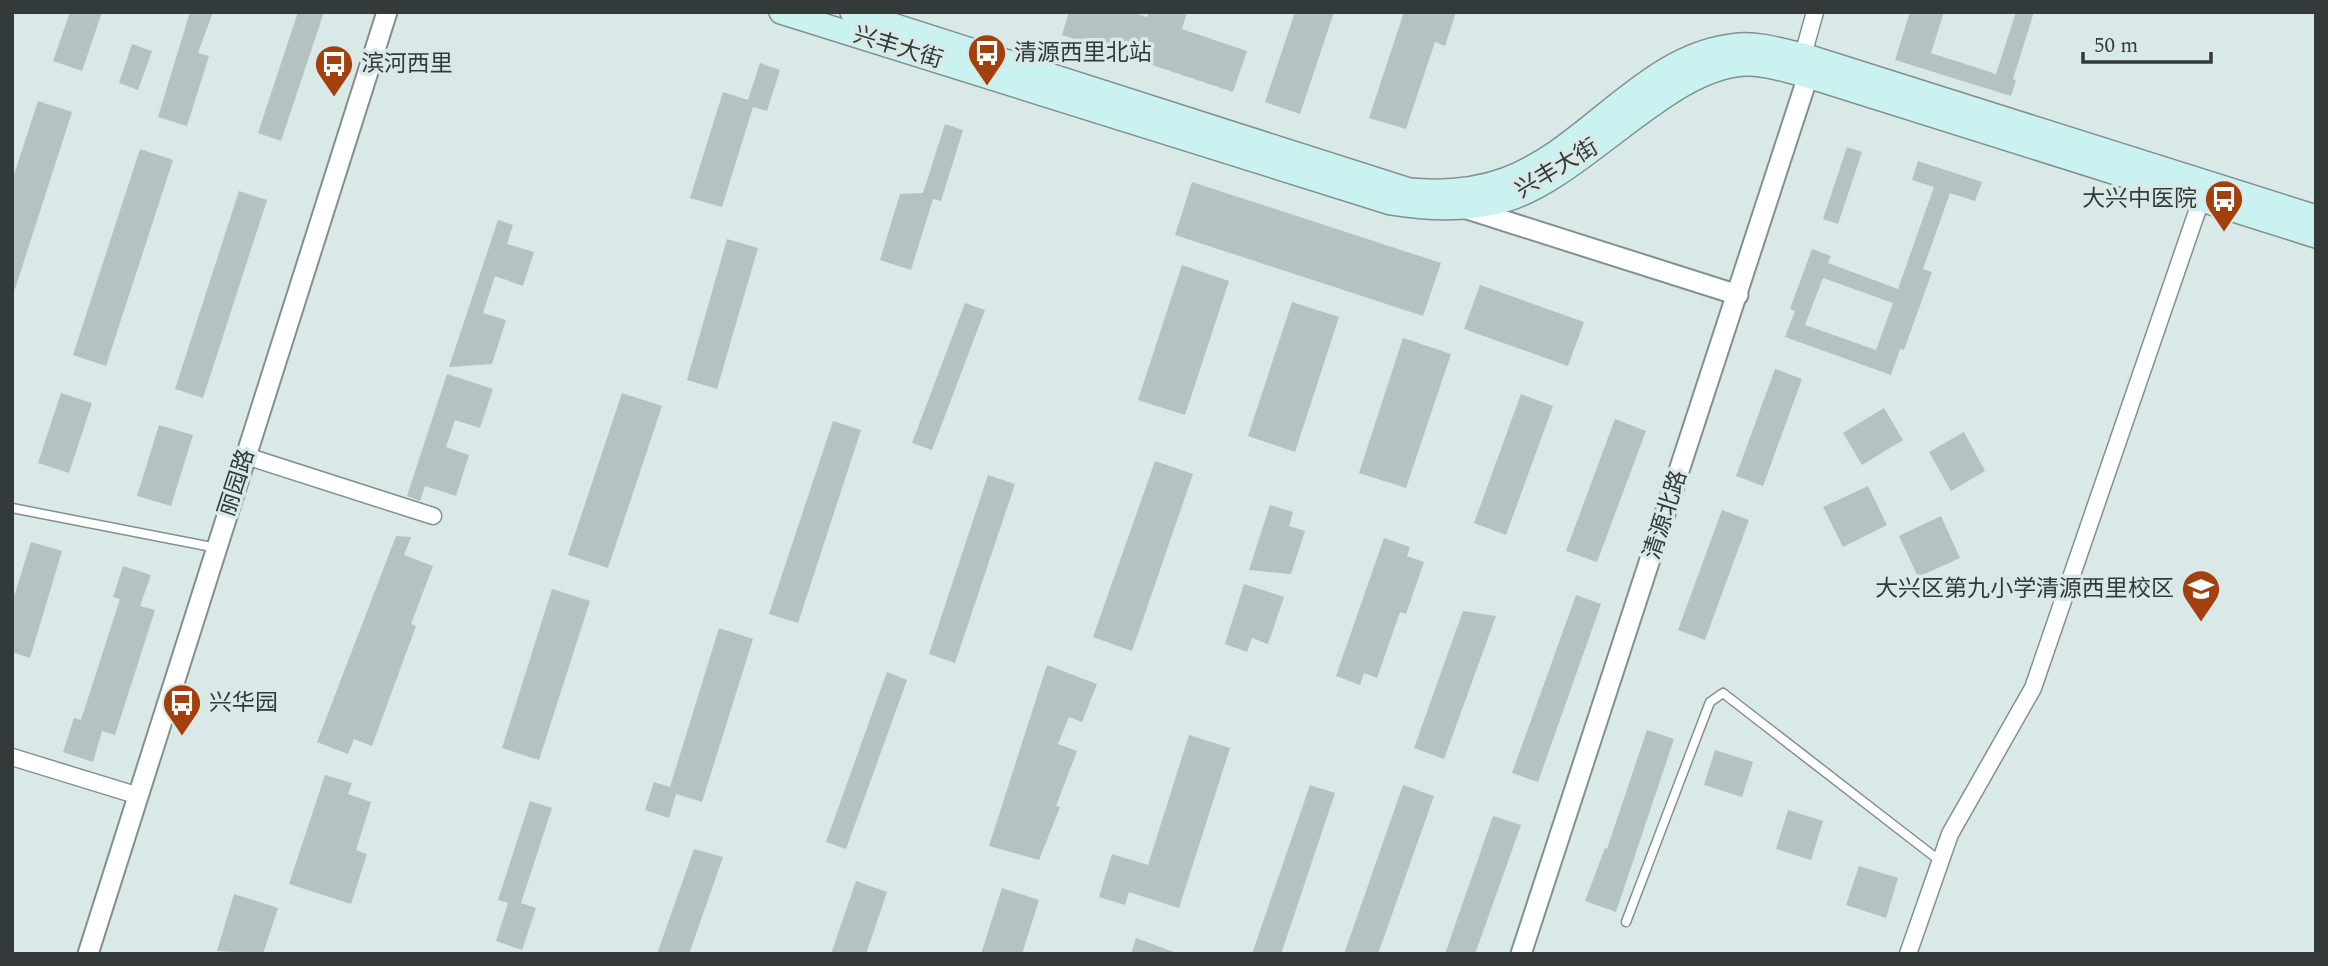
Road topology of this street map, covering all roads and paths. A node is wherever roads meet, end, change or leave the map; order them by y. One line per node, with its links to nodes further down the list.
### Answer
1 (387, 12): 11 (street, 丽园路)
2 (781, 12): 7 (main road, 兴丰大街)
3 (852, 12): 5 (main road, 兴丰大街)
4 (1815, 12): 5 (street)
5 (1805, 66): 6 (main road, 兴丰大街); 7 (main road, 兴丰大街); 8 (main road, 兴丰大街); 10 (street, 清源北路)
6 (2201, 200): 9 (main road, 兴丰大街); 17 (street)
7 (1463, 208): 10 (street)
8 (2316, 217)
9 (2316, 236)
10 (1738, 295): 20 (street, 清源北路)
11 (246, 456): 13 (street); 14 (street, 丽园路)
12 (12, 508): 14 (lane)
13 (433, 516)
14 (217, 548): 16 (street, 丽园路)
15 (12, 757): 16 (street)
16 (139, 796): 19 (street, 丽园路)
17 (1940, 861): 18 (lane); 21 (street)
18 (1626, 922)
19 (88, 954)
20 (1521, 954)
21 (1908, 954)

